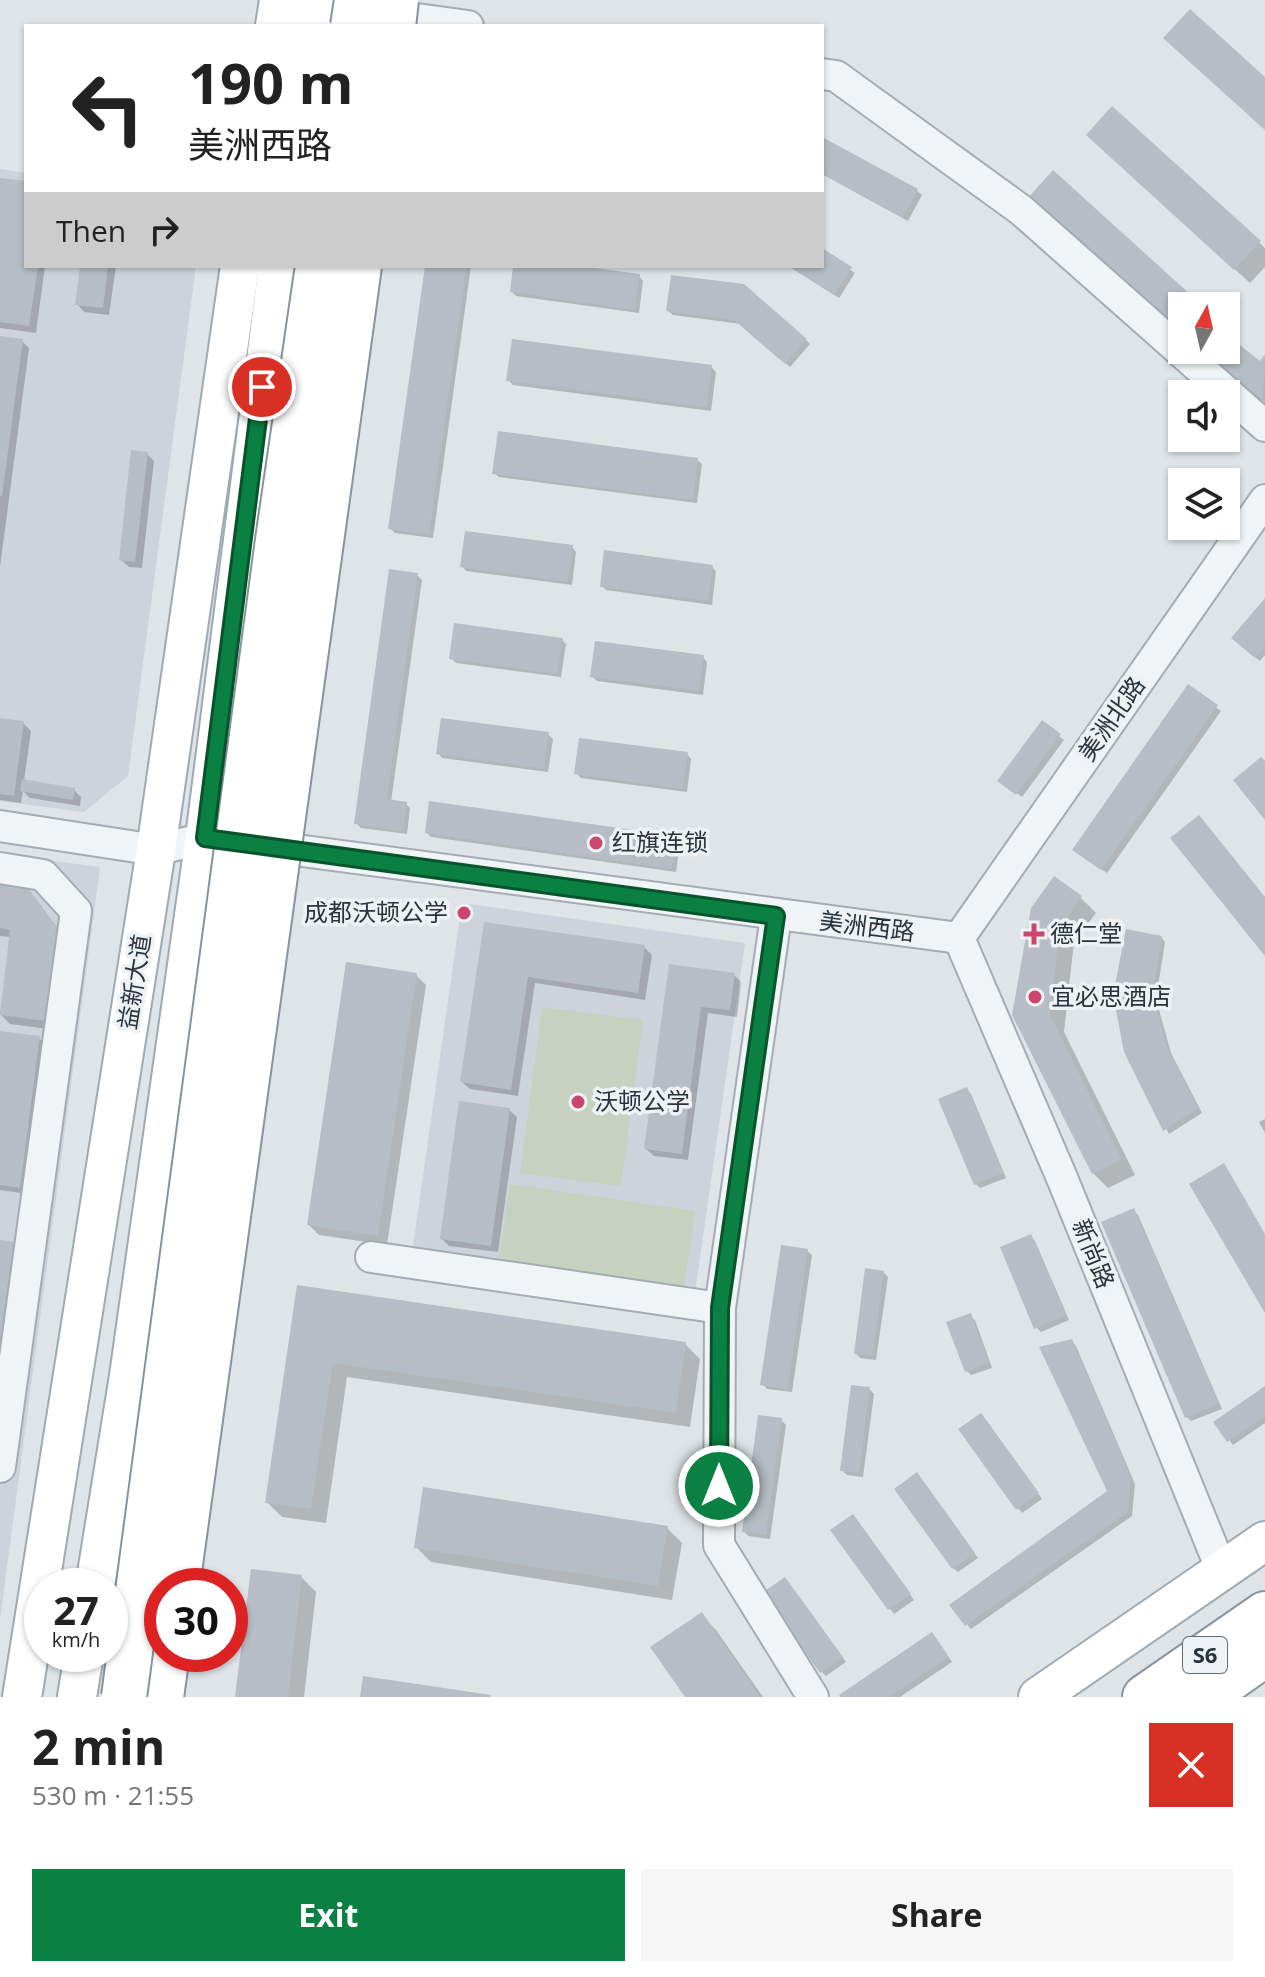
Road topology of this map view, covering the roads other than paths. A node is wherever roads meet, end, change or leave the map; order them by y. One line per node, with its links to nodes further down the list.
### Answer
1 (357, 0): 5 (highway, bridge)
2 (396, 0): 6 (highway, bridge)
3 (305, 8): 4 (main road); 7 (street)
4 (278, 24)
5 (353, 24)
6 (393, 24)
7 (450, 24)
8 (824, 74): 13 (street)
9 (240, 268): 17 (main road, 益新大道)
10 (278, 268): 16 (main road, 益新大道)
11 (318, 268): 36 (highway, bridge)
12 (359, 268): 26 (highway, bridge)
13 (1265, 426)
14 (1265, 500): 20 (street, 美洲北路)
15 (0, 826): 17 (street)
16 (205, 838): 17 (street, 美洲西路); 19 (street, 美洲西路); 25 (main road, 益新大道)
17 (156, 850): 34 (main road, 益新大道)
18 (0, 868): 23 (street)
19 (776, 916): 20 (street, 美洲西路); 22 (street)
20 (959, 938): 27 (street, 新尚路)
21 (371, 1257): 22 (street)
22 (720, 1308): 38 (street)
23 (0, 1467)
24 (1265, 1541): 27 (main road)
25 (98, 1568)
26 (179, 1568)
27 (1222, 1571): 39 (main road)
28 (1265, 1605): 33 (highway)
29 (1265, 1614): 33 (highway, S6)
30 (1265, 1654): 33 (highway, S6)
31 (81, 1672): 35 (main road)
32 (164, 1672): 37 (highway)
33 (1193, 1684): 40 (highway, S6)
34 (22, 1697)
35 (77, 1697)
36 (124, 1697)
37 (161, 1697)
38 (813, 1697)
39 (1038, 1697)
40 (1145, 1697)

